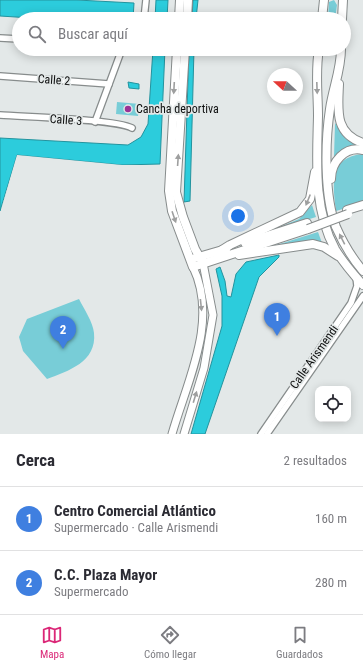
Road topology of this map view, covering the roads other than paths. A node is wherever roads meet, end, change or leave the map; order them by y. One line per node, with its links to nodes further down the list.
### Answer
1 (146, 0): 6 (street)
2 (180, 0): 7 (main road)
3 (188, 0): 8 (main road)
4 (324, 1): 9 (main road)
5 (342, 1): 10 (main road)
6 (145, 12)
7 (179, 12)
8 (187, 12)
9 (323, 12)
10 (342, 12)
11 (0, 38): 12 (street)
12 (12, 39)
13 (119, 56): 20 (street)
14 (177, 56): 35 (main road, one-way to 35)
15 (185, 56): 34 (main road, one-way to 15)
16 (318, 56): 26 (main road, one-way to 26)
17 (341, 56): 18 (main road)
18 (341, 66): 24 (main road); 28 (main road)
19 (0, 76): 20 (street, Calle 2)
20 (109, 84): 22 (street)
21 (0, 115): 22 (street, Calle 3)
22 (94, 122): 23 (street, Calle 3)
23 (132, 128)
24 (363, 143)
25 (363, 150): 28 (main road)
26 (316, 162): 32 (main road, one-way to 32); 33 (main road)
27 (363, 205): 30 (main road)
28 (332, 210): 31 (main road, one-way to 28)
29 (363, 210): 30 (main road)
30 (348, 212): 32 (main road, bridge)
31 (349, 252): 36 (main road); 37 (main road)
32 (222, 254): 33 (main road); 34 (main road)
33 (340, 257): 38 (main road)
34 (201, 260): 35 (main road); 42 (street, one-way to 34)
35 (192, 263): 41 (street, one-way to 41)
36 (363, 266)
37 (363, 271)
38 (356, 276): 39 (main road); 43 (street, Calle Arismendi)
39 (363, 285)
40 (363, 296): 44 (street, Calle Arismendi)
41 (172, 434)
42 (184, 434)
43 (261, 434)
44 (267, 434)

